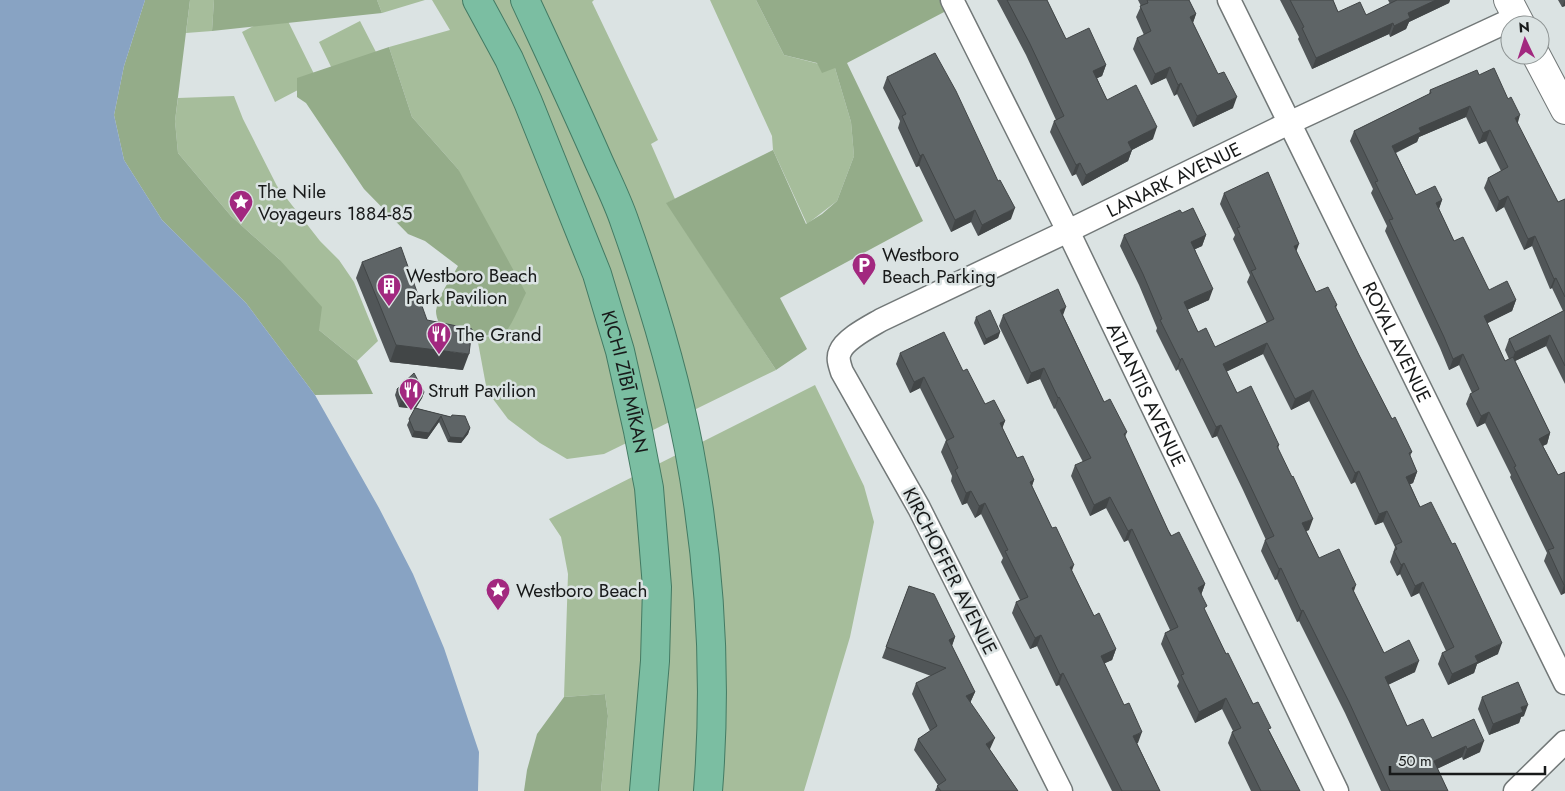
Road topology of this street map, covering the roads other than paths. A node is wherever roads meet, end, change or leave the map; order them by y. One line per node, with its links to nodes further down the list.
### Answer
1 (477, 0): 13 (highway, KICHI ZĪBĪ MĪKAN)
2 (525, 0): 14 (highway)
3 (952, 0): 9 (street, ATLANTIS AVENUE)
4 (1229, 0): 8 (street, ROYAL AVENUE)
5 (1515, 14): 8 (street, LANARK AVENUE)
6 (1541, 65): 7 (street)
7 (1565, 110)
8 (1288, 123): 9 (street, LANARK AVENUE); 11 (street, ROYAL AVENUE)
9 (1068, 231): 10 (street, LANARK AVENUE); 16 (street, ATLANTIS AVENUE)
10 (839, 353): 15 (street, KIRCHOFFER AVENUE)
11 (1565, 683)
12 (1565, 742): 17 (street)
13 (644, 791)
14 (708, 791)
15 (1061, 791)
16 (1337, 791)
17 (1515, 791)

